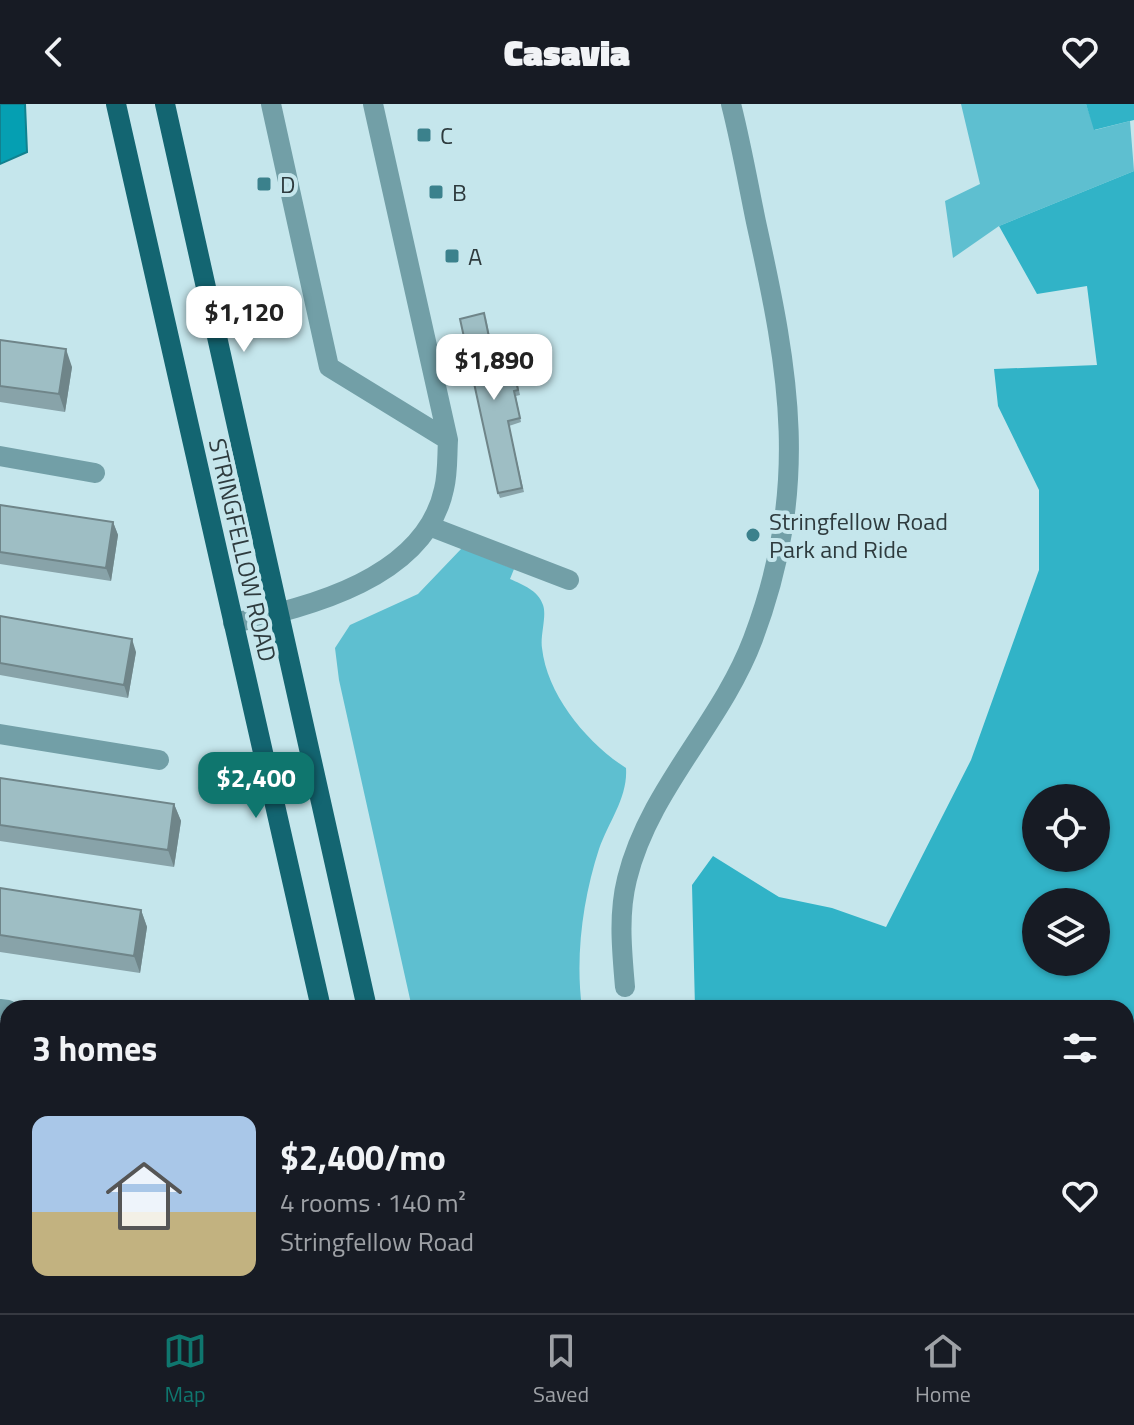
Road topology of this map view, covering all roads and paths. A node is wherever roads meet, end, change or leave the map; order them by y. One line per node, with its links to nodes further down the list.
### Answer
1 (116, 104): 12 (main road, STRINGFELLOW ROAD)
2 (165, 104): 11 (main road, STRINGFELLOW ROAD)
3 (271, 104): 6 (street)
4 (373, 104): 6 (street)
5 (731, 104): 15 (street)
6 (448, 440): 9 (street)
7 (0, 456): 8 (street)
8 (95, 473)
9 (429, 526): 10 (street); 11 (street)
10 (569, 580)
11 (279, 614): 12 (street); 17 (main road, STRINGFELLOW ROAD)
12 (233, 623): 16 (main road, STRINGFELLOW ROAD)
13 (0, 734): 14 (street)
14 (159, 760)
15 (625, 987)
16 (319, 1000)
17 (365, 1000)

